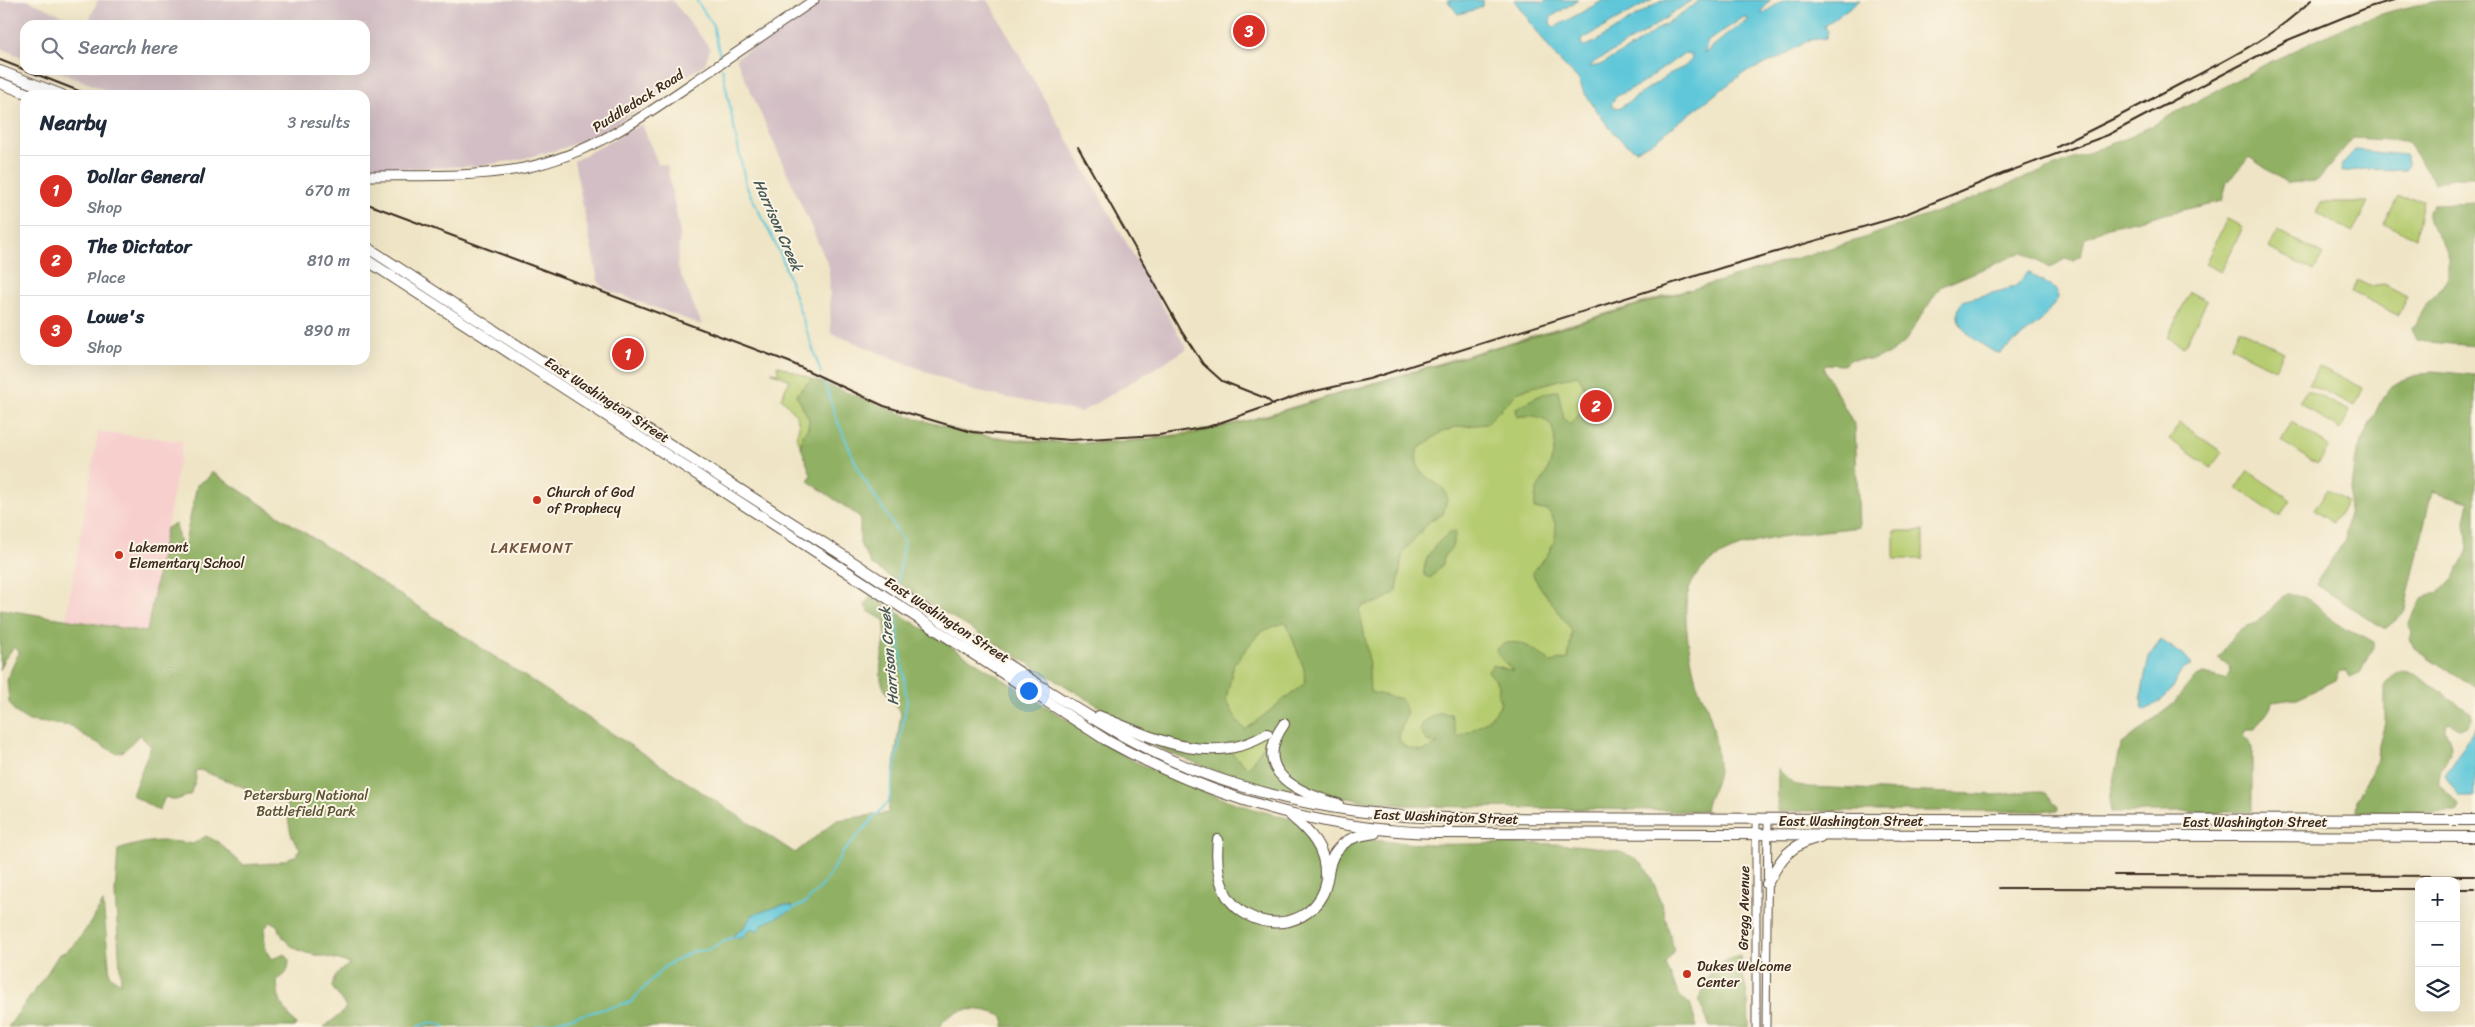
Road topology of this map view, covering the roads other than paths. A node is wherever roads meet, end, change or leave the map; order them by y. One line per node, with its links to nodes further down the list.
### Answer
1 (814, 0): 6 (main road, Puddledock Road)
2 (0, 71): 4 (highway)
3 (0, 83): 5 (highway)
4 (49, 90)
5 (20, 91)
6 (370, 176)
7 (370, 249): 9 (highway, East Washington Street)
8 (370, 262): 12 (highway, East Washington Street)
9 (1069, 704): 11 (highway); 13 (highway, East Washington Street)
10 (1284, 724): 13 (highway)
11 (1267, 734)
12 (1289, 814): 17 (highway, East Washington Street); 17 (highway)
13 (1375, 814): 14 (highway, East Washington Street)
14 (1756, 819): 15 (highway, East Washington Street); 18 (street, Gregg Avenue)
15 (1768, 819): 16 (highway, East Washington Street); 18 (street, Gregg Avenue)
16 (2475, 820)
17 (1389, 831): 18 (highway, East Washington Street)
18 (1762, 834): 19 (highway, East Washington Street); 21 (street, Gregg Avenue); 22 (street, Gregg Avenue)
19 (1833, 834): 20 (highway, East Washington Street); 21 (highway)
20 (2475, 837)
21 (1767, 884): 23 (street, Gregg Avenue)
22 (1757, 906): 23 (street); 24 (street, Gregg Avenue)
23 (1767, 906): 25 (street, Gregg Avenue)
24 (1756, 1027)
25 (1766, 1027)

